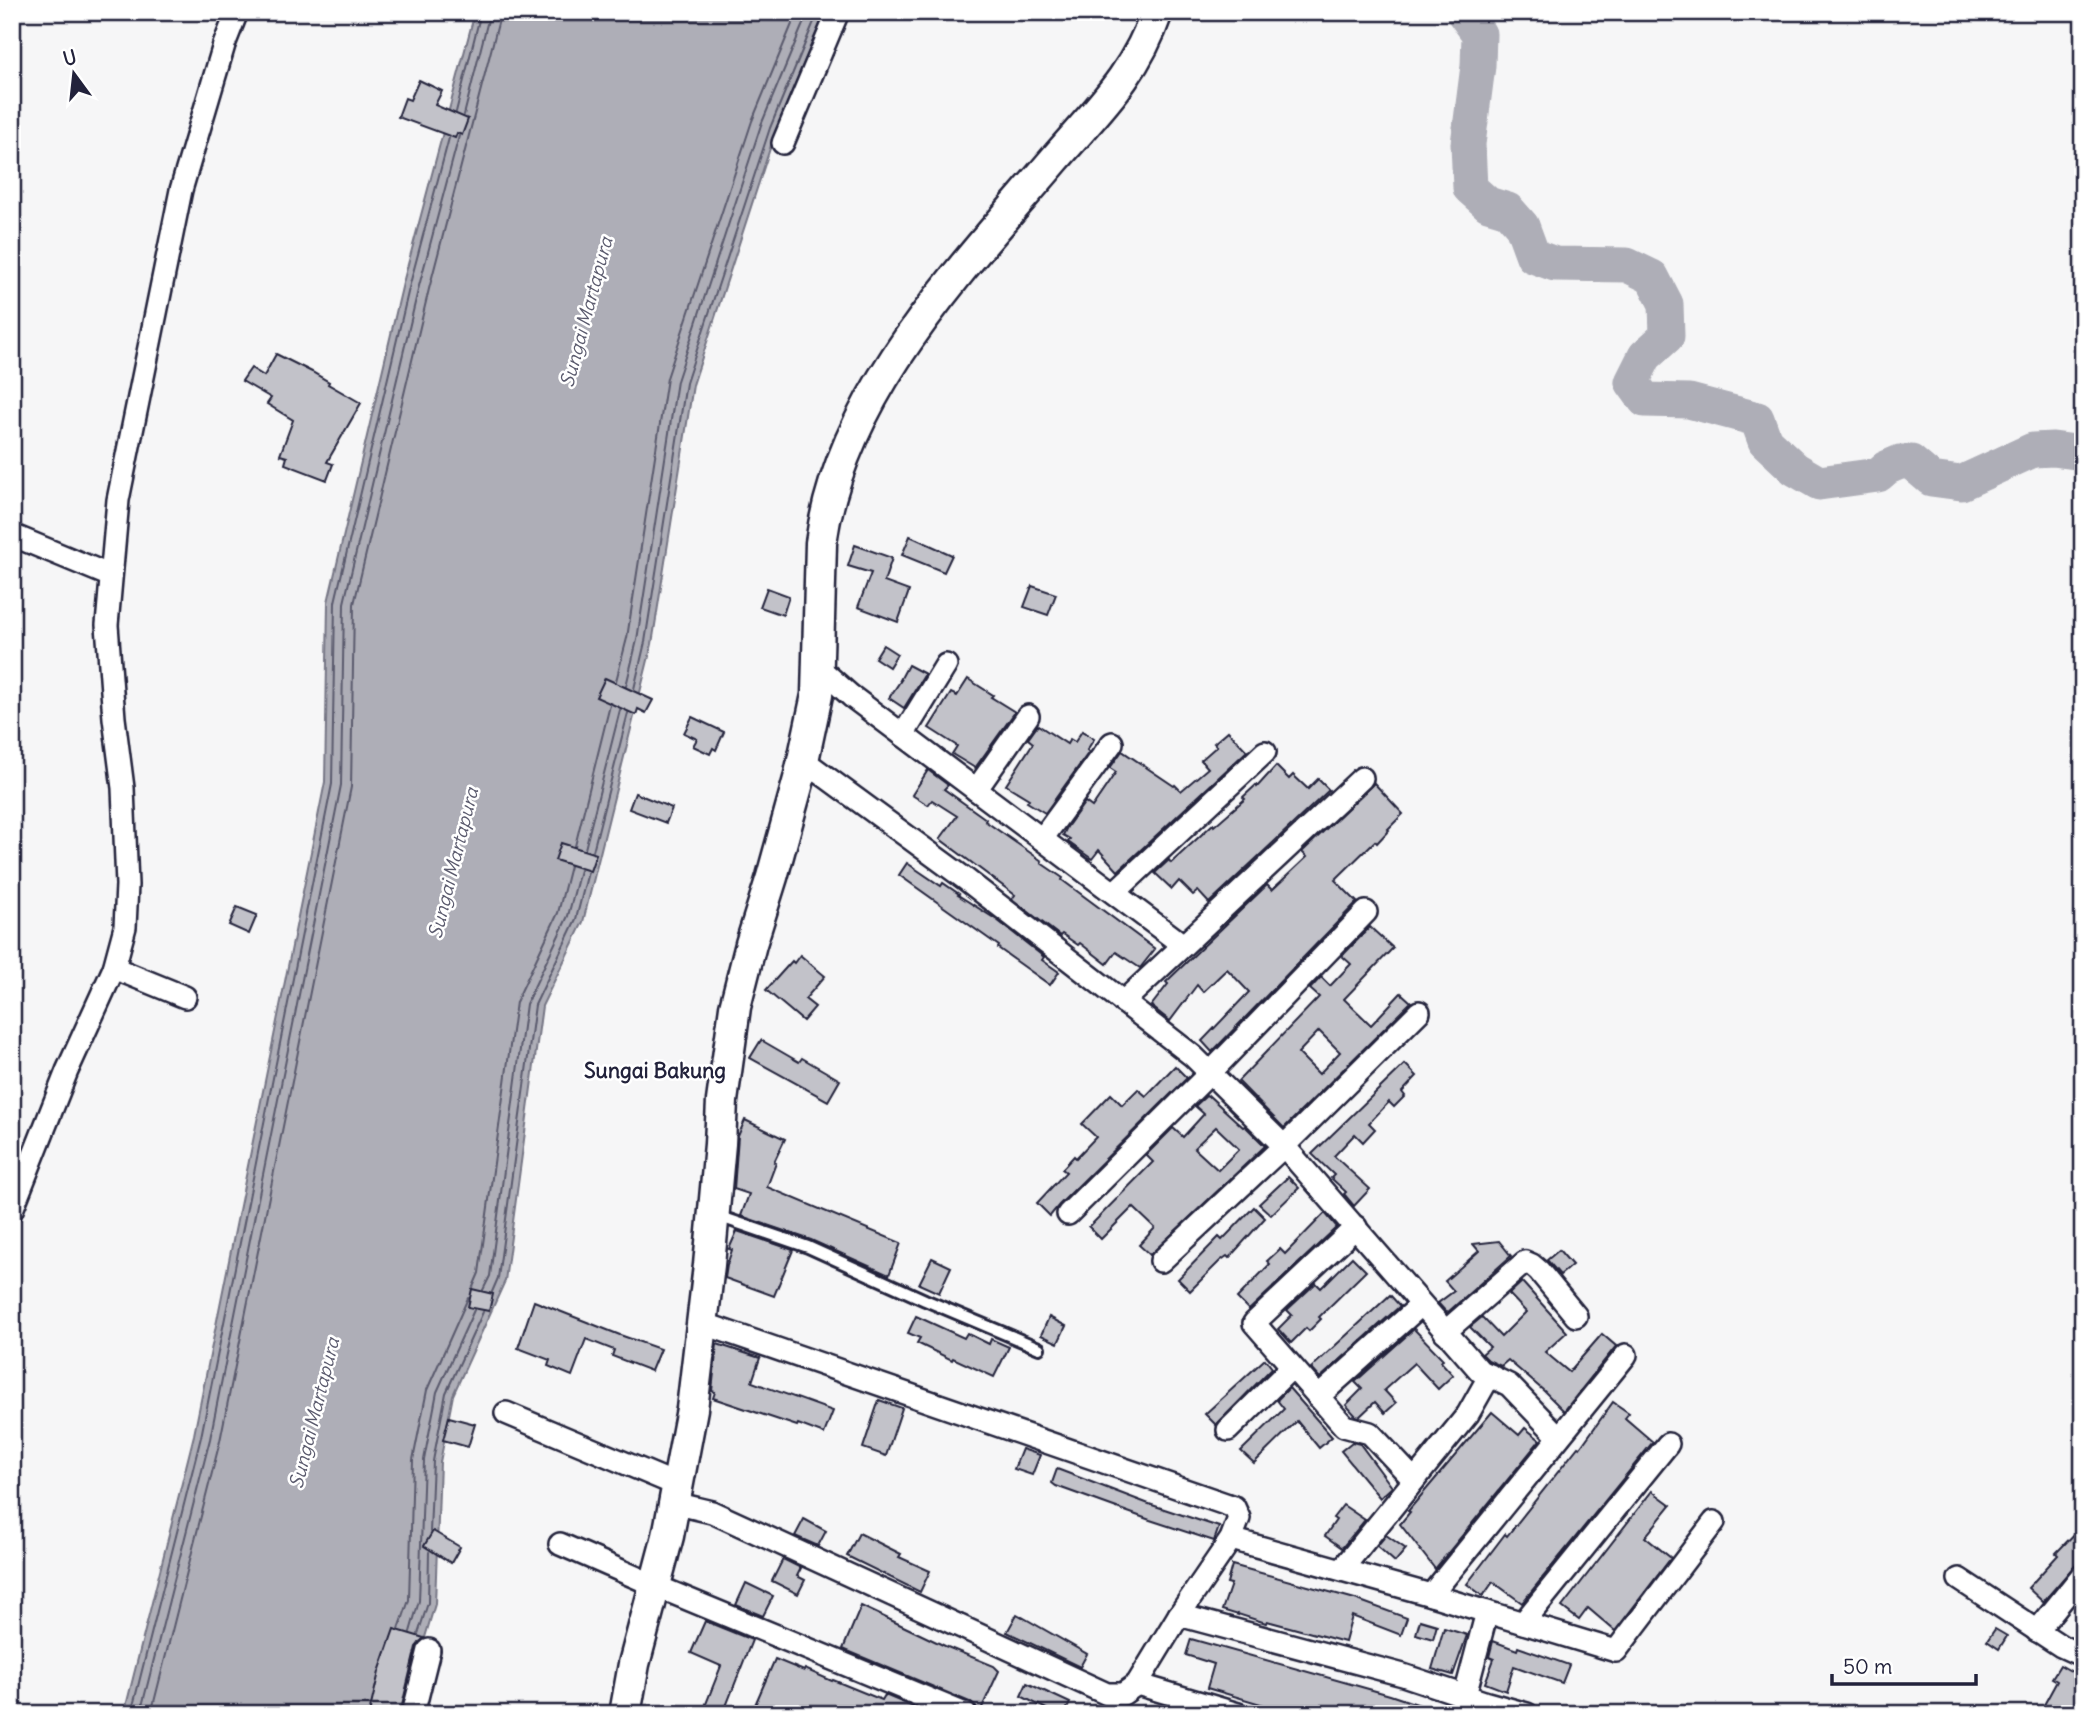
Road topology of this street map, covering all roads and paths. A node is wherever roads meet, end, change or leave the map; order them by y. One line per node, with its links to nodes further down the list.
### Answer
1 (237, 12): 6 (street)
2 (838, 12): 4 (street)
3 (1157, 12): 8 (street)
4 (783, 143)
5 (12, 535): 6 (street)
6 (111, 576): 20 (street)
7 (946, 665): 10 (street)
8 (817, 666): 10 (street); 13 (street)
9 (1028, 716): 15 (street)
10 (903, 735): 15 (street)
11 (1112, 743): 16 (street)
12 (1265, 752): 17 (street)
13 (803, 760): 22 (street); 28 (street)
14 (1362, 778): 19 (street)
15 (976, 790): 16 (street)
16 (1042, 839): 17 (street)
17 (1114, 893): 19 (street)
18 (1366, 912): 24 (street)
19 (1183, 945): 22 (street)
20 (114, 968): 21 (street); 26 (street)
21 (185, 997)
22 (1124, 1002): 24 (street)
23 (1419, 1012): 25 (street)
24 (1210, 1073): 25 (street); 27 (street)
25 (1284, 1146): 29 (street); 30 (street)
26 (12, 1210)
27 (1068, 1214)
28 (712, 1215): 33 (street); 35 (lane)
29 (1356, 1227): 31 (street); 37 (street)
30 (1161, 1261)
31 (1421, 1305): 34 (street); 39 (street)
32 (1576, 1316): 34 (street)
33 (702, 1323): 45 (street); 47 (street)
34 (1445, 1332): 38 (street)
35 (1039, 1348)
36 (1626, 1355): 42 (street)
37 (1292, 1367): 39 (street); 41 (street)
38 (1490, 1375): 42 (street); 44 (street)
39 (1318, 1397): 44 (street)
40 (506, 1413): 45 (street)
41 (1228, 1430)
42 (1559, 1437): 53 (street)
43 (1668, 1444): 56 (street)
44 (1414, 1480): 49 (street)
45 (675, 1494): 52 (street); 60 (street)
46 (1714, 1522): 56 (street)
47 (1231, 1539): 49 (street); 55 (street)
48 (561, 1544): 52 (street)
49 (1342, 1569): 53 (street)
50 (2083, 1574): 57 (street)
51 (1959, 1579): 57 (street)
52 (656, 1586): 63 (street); 64 (street)
53 (1431, 1595): 54 (street)
54 (1487, 1612): 56 (street); 61 (street)
55 (1179, 1615): 60 (street); 61 (street)
56 (1523, 1623)
57 (2037, 1631): 59 (street)
58 (429, 1650): 62 (street)
59 (2083, 1656)
60 (1137, 1684): 65 (street)
61 (1462, 1704): 66 (street)
62 (413, 1714)
63 (625, 1714)
64 (965, 1714)
65 (1238, 1714)
66 (1527, 1714)

